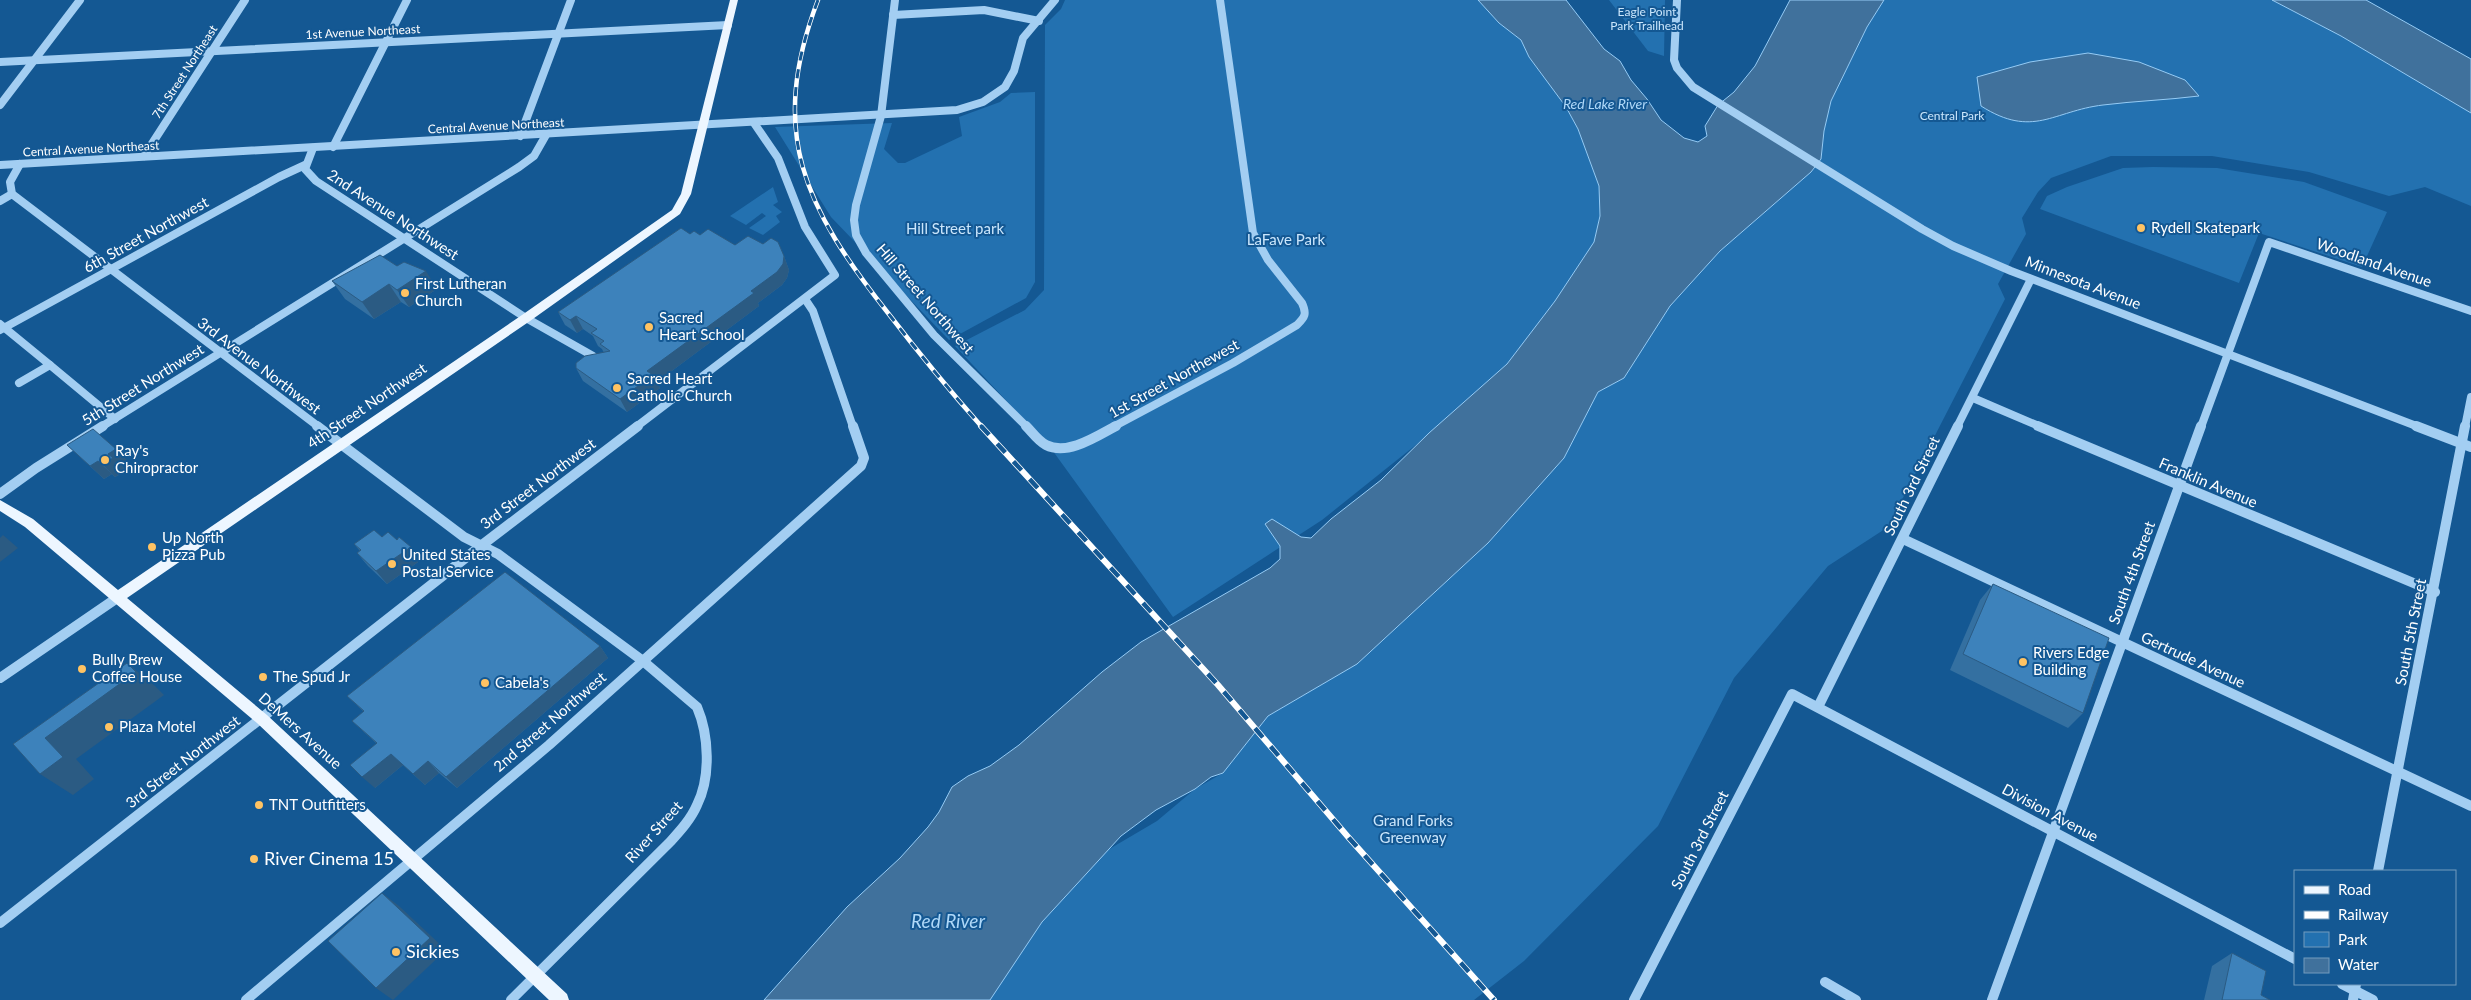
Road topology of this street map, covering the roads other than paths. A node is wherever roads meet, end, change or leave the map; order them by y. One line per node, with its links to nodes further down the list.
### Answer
1 (80, 0): 16 (street)
2 (245, 0): 15 (street, 7th Street Northeast)
3 (408, 0): 14 (street)
4 (571, 0): 13 (street)
5 (734, 0): 12 (main road, 4th Street Northwest)
6 (895, 0): 10 (street, Hill Street Northwest)
7 (1055, 0): 11 (street)
8 (1220, 0): 48 (street, 1st Street Northewest)
9 (1677, 0): 35 (street, Minnesota Avenue)
10 (893, 15): 11 (street); 19 (street, Hill Street Northwest)
11 (1039, 21): 19 (street, Central Avenue Northeast)
12 (728, 25): 13 (street, 1st Avenue Northeast); 21 (main road, 4th Street Northwest)
13 (559, 34): 14 (street, 1st Avenue Northeast); 23 (street)
14 (386, 42): 15 (street, 1st Avenue Northeast); 24 (street)
15 (212, 52): 16 (street, 1st Avenue Northeast); 26 (street, 7th Street Northeast)
16 (34, 60): 17 (street, 1st Avenue Northeast); 18 (street)
17 (0, 62)
18 (0, 105)
19 (881, 116): 20 (street, Central Avenue Northeast); 48 (street, Hill Street Northwest)
20 (754, 123): 21 (street, Central Avenue Northeast); 36 (street, 3rd Street Northwest)
21 (704, 126): 22 (street, Central Avenue Northeast); 38 (main road, 4th Street Northwest)
22 (546, 135): 23 (street, Central Avenue Northeast); 32 (street, 5th Street Northwest)
23 (520, 136): 24 (street, Central Avenue Northeast)
24 (333, 147): 25 (street, Central Avenue Northeast)
25 (313, 148): 26 (street, Central Avenue Northeast); 29 (street)
26 (144, 156): 27 (street, Central Avenue Northeast)
27 (20, 164): 28 (street, Central Avenue Northeast); 30 (street)
28 (0, 165)
29 (305, 165): 32 (street, 2nd Avenue Northwest); 34 (street, 6th Street Northwest)
30 (12, 194): 31 (street); 34 (street, 3rd Avenue Northwest)
31 (0, 201)
32 (404, 238): 38 (street, 2nd Avenue Northwest); 41 (street, 5th Street Northwest)
33 (2269, 242): 37 (street, Woodland Avenue); 40 (street, South 4th Street)
34 (112, 270): 39 (street, 6th Street Northwest); 41 (street, 3rd Avenue Northwest)
35 (2031, 279): 40 (street, Minnesota Avenue); 46 (street, South 3rd Street)
36 (805, 299): 55 (street, 3rd Street Northwest); 59 (street, 2nd Street Northwest)
37 (2471, 310)
38 (526, 318): 42 (street, 2nd Avenue Northwest); 49 (main road, 4th Street Northwest)
39 (1, 327): 43 (street)
40 (2226, 352): 50 (street, Minnesota Avenue); 51 (street, South 4th Street)
41 (220, 354): 47 (street, 5th Street Northwest); 49 (street, 3rd Avenue Northwest)
42 (593, 356)
43 (50, 365): 44 (street); 47 (street)
44 (18, 382)
45 (2471, 397): 50 (street, South 5th Street)
46 (1973, 398): 51 (street, Franklin Avenue); 54 (street, South 3rd Street)
47 (114, 419): 52 (street, 5th Street Northwest)
48 (1044, 444)
49 (339, 445): 55 (street, 3rd Avenue Northwest); 57 (main road, 4th Street Northwest)
50 (2466, 445): 56 (street, South 5th Street)
51 (2180, 487): 56 (street, Franklin Avenue); 58 (street, South 4th Street)
52 (0, 494)
53 (0, 505): 57 (main road, DeMers Avenue)
54 (1902, 539): 58 (street, Gertrude Avenue); 62 (street, South 3rd Street)
55 (482, 545): 59 (street, 3rd Avenue Northwest); 63 (street, 3rd Street Northwest)
56 (2434, 592): 64 (street, South 5th Street)
57 (117, 598): 60 (street, 4th Street Northwest); 63 (main road, DeMers Avenue)
58 (2121, 644): 64 (street, Gertrude Avenue); 66 (street, South 4th Street)
59 (643, 661): 67 (street, 2nd Street Northwest); 71 (street, River Street)
60 (0, 678)
61 (1792, 694): 62 (street, Division Avenue); 77 (street, South 3rd Street)
62 (1818, 707): 66 (street, Division Avenue)
63 (262, 719): 67 (main road, DeMers Avenue); 69 (street, 3rd Street Northwest)
64 (2398, 772): 65 (street, Gertrude Avenue); 68 (street, South 5th Street)
65 (2471, 806)
66 (2054, 833): 70 (street, Division Avenue); 79 (street, South 4th Street)
67 (412, 858): 71 (main road, DeMers Avenue); 74 (street, 2nd Street Northwest)
68 (2378, 870)
69 (0, 923)
70 (2294, 958)
71 (536, 975): 75 (street, River Street); 76 (main road, DeMers Avenue)
72 (1825, 982): 78 (street)
73 (2354, 991): 80 (street)
74 (246, 1000)
75 (511, 1000)
76 (561, 1000)
77 (1634, 1000)
78 (1856, 1000)
79 (1992, 1000)
80 (2373, 1000)

